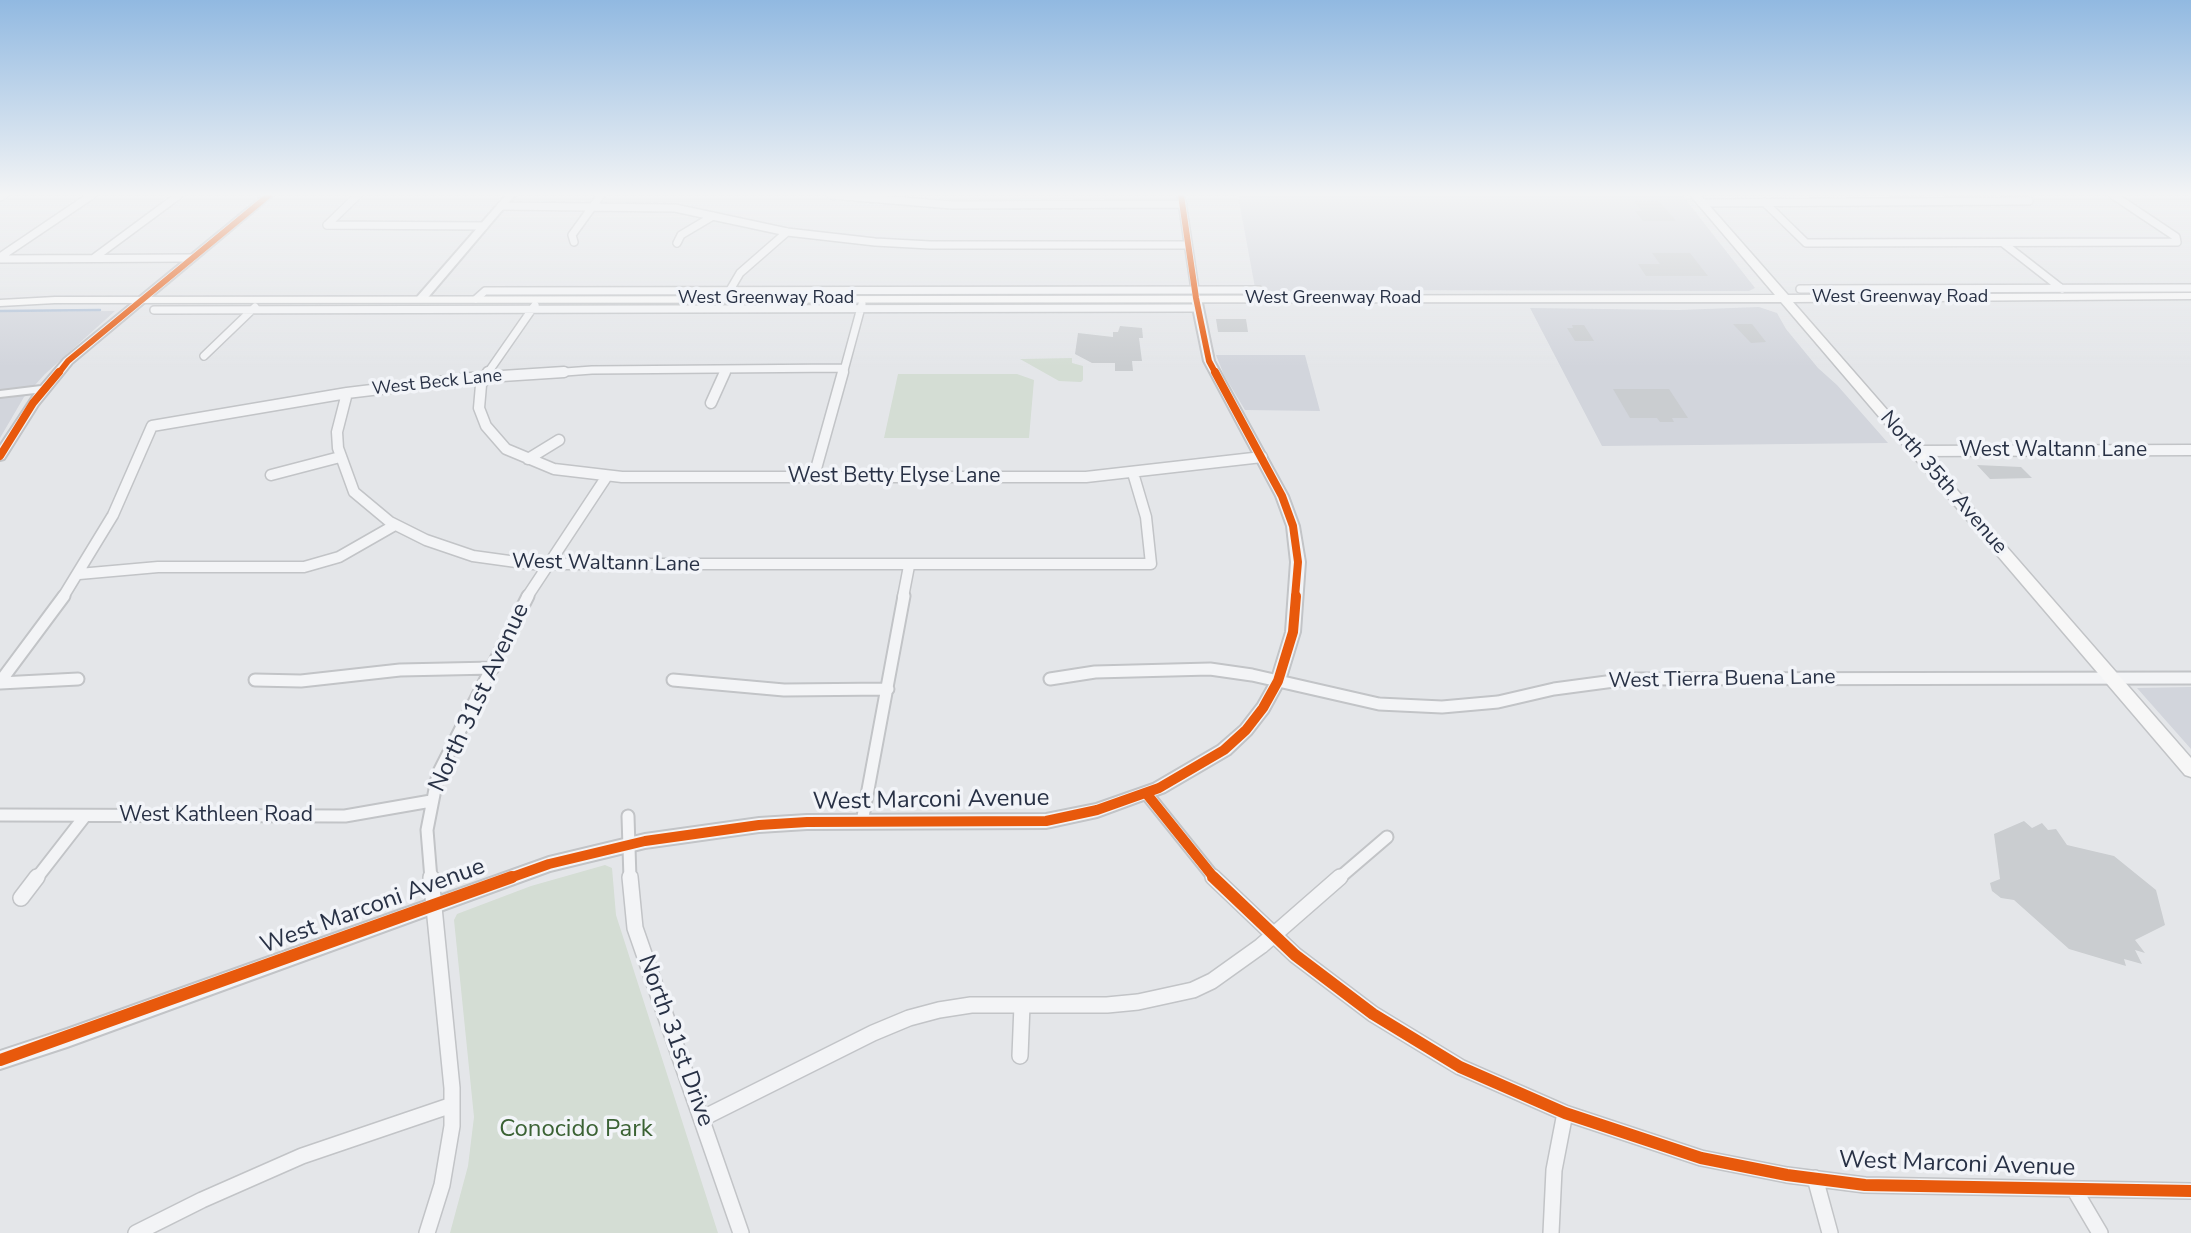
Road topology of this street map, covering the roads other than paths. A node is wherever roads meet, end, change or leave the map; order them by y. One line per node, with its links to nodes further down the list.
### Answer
1 (101, 253): 9 (street)
2 (199, 253): 10 (street)
3 (461, 253): 20 (street)
4 (763, 253): 15 (street)
5 (1189, 253): 22 (street)
6 (1744, 253): 23 (main road, North 35th Avenue)
7 (2015, 253): 11 (street)
8 (0, 258): 9 (street)
9 (94, 258): 10 (street)
10 (192, 258): 25 (street)
11 (2060, 288): 12 (street, West Greenway Road); 13 (street, West Greenway Road); 18 (street)
12 (2191, 288)
13 (1800, 289)
14 (1259, 290): 22 (street, West Greenway Road)
15 (727, 295): 21 (street, West Greenway Road); 22 (street, West Greenway Road); 27 (main road, West Greenway Road); 28 (main road, West Greenway Road)
16 (0, 296): 24 (main road, West Greenway Road)
17 (2191, 296): 18 (main road, West Greenway Road)
18 (2072, 297): 23 (main road, West Greenway Road)
19 (263, 299): 20 (main road, West Greenway Road); 25 (main road, West Greenway Road); 29 (street)
20 (421, 299): 21 (main road, West Greenway Road)
21 (476, 299): 27 (main road, West Greenway Road)
22 (1196, 299): 23 (main road, West Greenway Road); 28 (main road, West Greenway Road); 44 (street)
23 (1783, 299): 41 (main road, North 35th Avenue)
24 (55, 300): 25 (main road, West Greenway Road); 26 (main road, West Greenway Road)
25 (141, 300): 35 (street)
26 (0, 303)
27 (535, 304): 28 (street, West Greenway Road); 29 (street, West Greenway Road); 34 (street)
28 (862, 304): 32 (street)
29 (253, 309): 30 (street, West Greenway Road); 31 (street)
30 (154, 310)
31 (204, 356)
32 (844, 368): 33 (street, West Beck Lane); 49 (street)
33 (726, 369): 34 (street, West Beck Lane); 38 (street)
34 (485, 377): 36 (street, West Beck Lane); 45 (street, West Betty Elyse Lane)
35 (43, 389): 37 (street); 42 (street)
36 (347, 393): 43 (street); 53 (street, West Beck Lane)
37 (0, 394)
38 (711, 403)
39 (559, 440): 45 (street)
40 (2191, 450): 41 (street, West Waltann Lane)
41 (1915, 451): 56 (main road, North 35th Avenue)
42 (0, 456)
43 (340, 457): 47 (street); 50 (street, West Waltann Lane)
44 (1262, 457): 46 (street, West Betty Elyse Lane); 61 (street)
45 (528, 459): 48 (street, West Betty Elyse Lane)
46 (1133, 473): 49 (street, West Betty Elyse Lane); 52 (street, West Waltann Lane)
47 (271, 475)
48 (607, 476): 49 (street, West Betty Elyse Lane); 51 (street, North 31st Avenue)
49 (814, 477)
50 (395, 525): 51 (street, West Waltann Lane); 53 (street)
51 (548, 565): 52 (street, West Waltann Lane); 54 (street, North 31st Avenue)
52 (909, 566): 63 (street)
53 (79, 574): 62 (street)
54 (493, 668): 59 (street); 66 (street, North 31st Avenue)
55 (1050, 678): 61 (street, West Tierra Buena Lane)
56 (2112, 678): 57 (street, West Tierra Buena Lane); 61 (street, West Tierra Buena Lane); 64 (main road, North 35th Avenue)
57 (2191, 678)
58 (78, 679): 62 (street)
59 (256, 680)
60 (673, 680): 63 (street)
61 (1278, 681): 65 (street)
62 (0, 682)
63 (888, 690): 70 (street)
64 (2191, 771)
65 (1146, 793): 70 (street, West Marconi Avenue); 75 (street, West Marconi Avenue)
66 (431, 801): 68 (street, West Kathleen Road); 74 (street, North 31st Avenue)
67 (0, 815): 68 (street, West Kathleen Road)
68 (85, 816): 73 (street)
69 (628, 816): 72 (street)
70 (862, 822): 72 (street, West Marconi Avenue)
71 (1387, 837): 75 (street)
72 (629, 845): 74 (street, West Marconi Avenue); 81 (street, North 31st Drive)
73 (20, 898)
74 (435, 906): 78 (street, West Marconi Avenue); 79 (street, North 31st Avenue)
75 (1272, 937): 76 (street); 80 (street, West Marconi Avenue)
76 (1022, 1004): 77 (street); 81 (street)
77 (1020, 1056)
78 (0, 1060)
79 (452, 1105): 85 (street); 86 (street, North 31st Avenue)
80 (1564, 1113): 82 (street, West Marconi Avenue); 88 (street)
81 (703, 1118): 87 (street, North 31st Drive)
82 (1815, 1178): 83 (street, West Marconi Avenue); 89 (street, West Marconi Avenue)
83 (2074, 1189): 84 (street, West Marconi Avenue); 90 (street)
84 (2191, 1191)
85 (136, 1233)
86 (427, 1233)
87 (741, 1233)
88 (1551, 1233)
89 (1830, 1233)
90 (2100, 1233)

